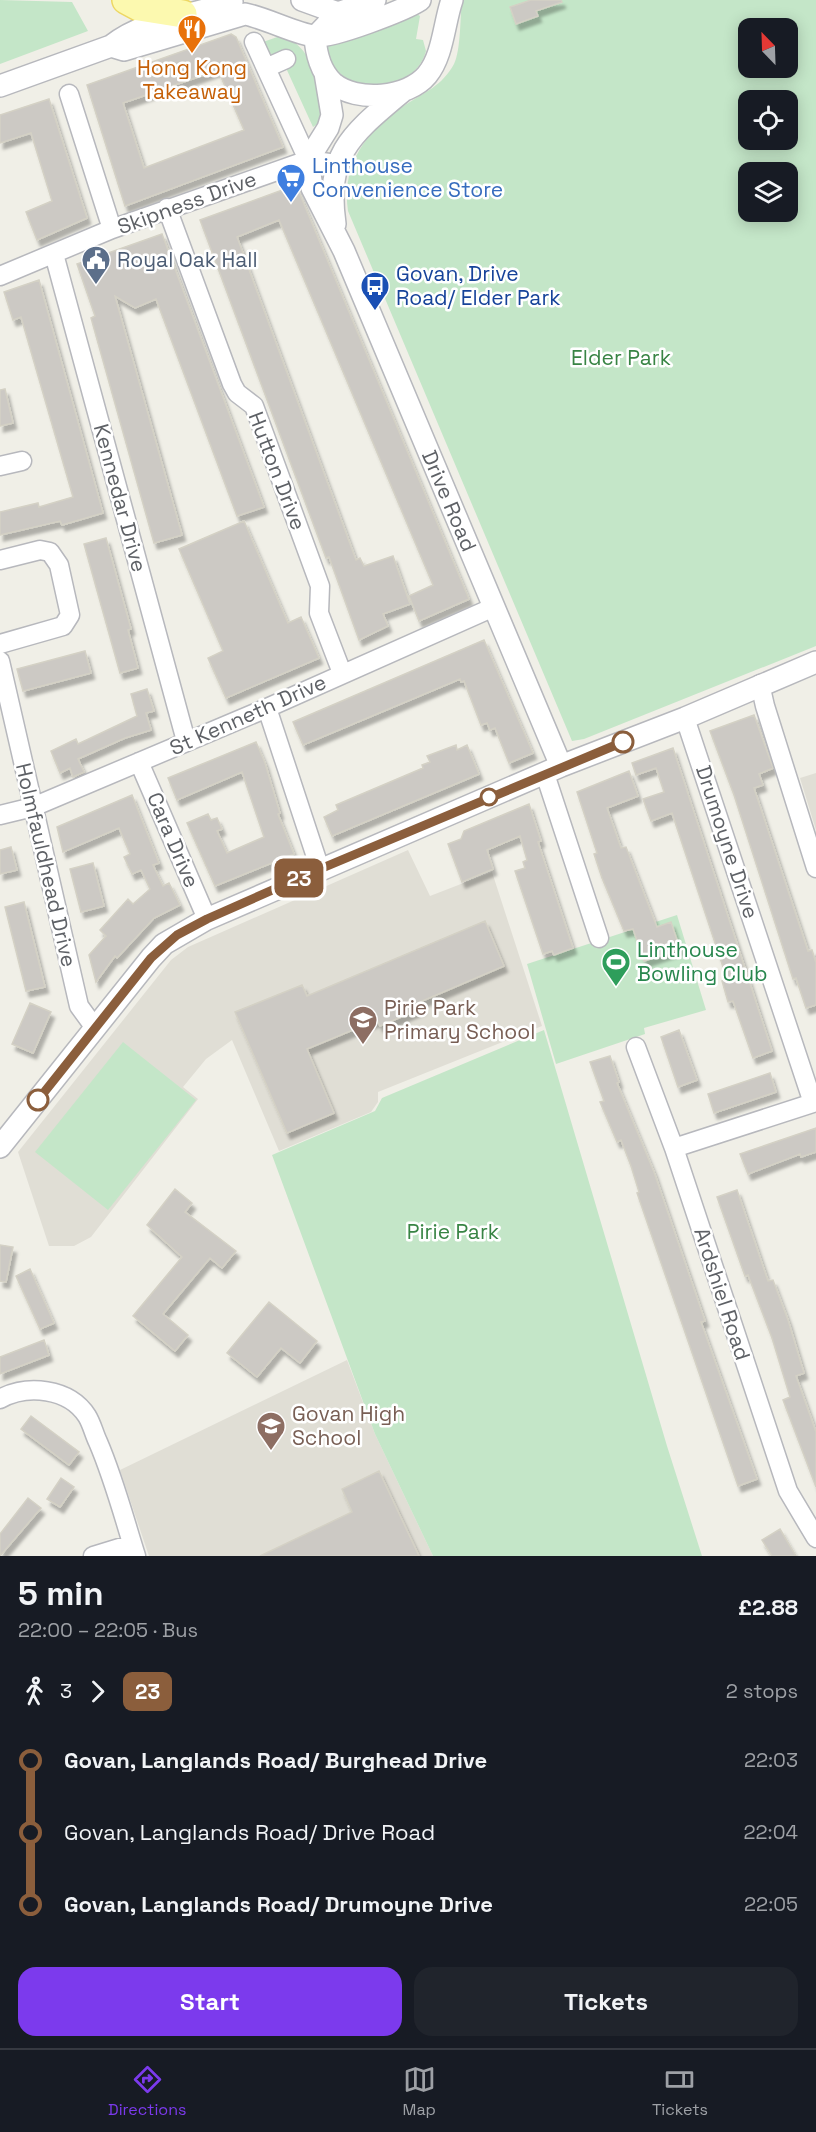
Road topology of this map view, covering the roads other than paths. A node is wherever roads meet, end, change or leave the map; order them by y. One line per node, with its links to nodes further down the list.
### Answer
1 (126, 0): 8 (main road)
2 (302, 0): 7 (street)
3 (375, 0): 7 (street)
4 (420, 0): 9 (street)
5 (239, 4): 8 (street); 9 (street); 11 (street)
6 (446, 6): 16 (street, Drive Road)
7 (338, 13): 9 (street)
8 (183, 14): 11 (street)
9 (315, 37): 14 (street)
10 (254, 42): 13 (street, Drive Road)
11 (111, 46): 15 (street)
12 (286, 59): 13 (street)
13 (266, 68): 18 (street, Drive Road)
14 (325, 73): 16 (street); 18 (street)
15 (0, 86)
16 (403, 91): 19 (street, Drive Road)
17 (69, 94): 21 (street)
18 (308, 160): 19 (street); 20 (street, Skipness Drive); 22 (street, Drive Road)
19 (336, 164): 22 (street, Drive Road)
20 (167, 208): 21 (street, Skipness Drive); 32 (street, Hutton Drive)
21 (112, 229): 23 (street, Skipness Drive)
22 (337, 236): 28 (street, Drive Road)
23 (54, 254): 24 (street, Skipness Drive); 36 (street, Kennedar Drive)
24 (0, 276)
25 (22, 461): 26 (street)
26 (0, 466)
27 (0, 560): 29 (street)
28 (494, 607): 32 (street, St Kenneth Drive); 38 (street, Drive Road)
29 (0, 644)
30 (0, 661): 39 (street, Holmfauldhead Drive)
31 (816, 662): 33 (street)
32 (342, 674): 34 (street, St Kenneth Drive)
33 (760, 684): 35 (street); 41 (street)
34 (267, 708): 36 (street, St Kenneth Drive); 42 (street)
35 (686, 718): 38 (street); 47 (street, Drumoyne Drive)
36 (186, 741): 37 (street, St Kenneth Drive)
37 (139, 762): 39 (street, St Kenneth Drive); 43 (street, Cara Drive)
38 (553, 770): 42 (street); 44 (street)
39 (33, 807): 40 (street, St Kenneth Drive); 45 (street, Holmfauldhead Drive)
40 (0, 815)
41 (816, 868)
42 (320, 869): 43 (street)
43 (207, 919): 45 (street)
44 (598, 938)
45 (96, 1028): 48 (street)
46 (636, 1047): 49 (street, Ardshiel Road)
47 (815, 1102): 49 (street)
48 (0, 1147)
49 (674, 1148): 51 (street, Ardshiel Road)
50 (0, 1399): 52 (street)
51 (816, 1538)
52 (134, 1550): 53 (street)
53 (93, 1556)

